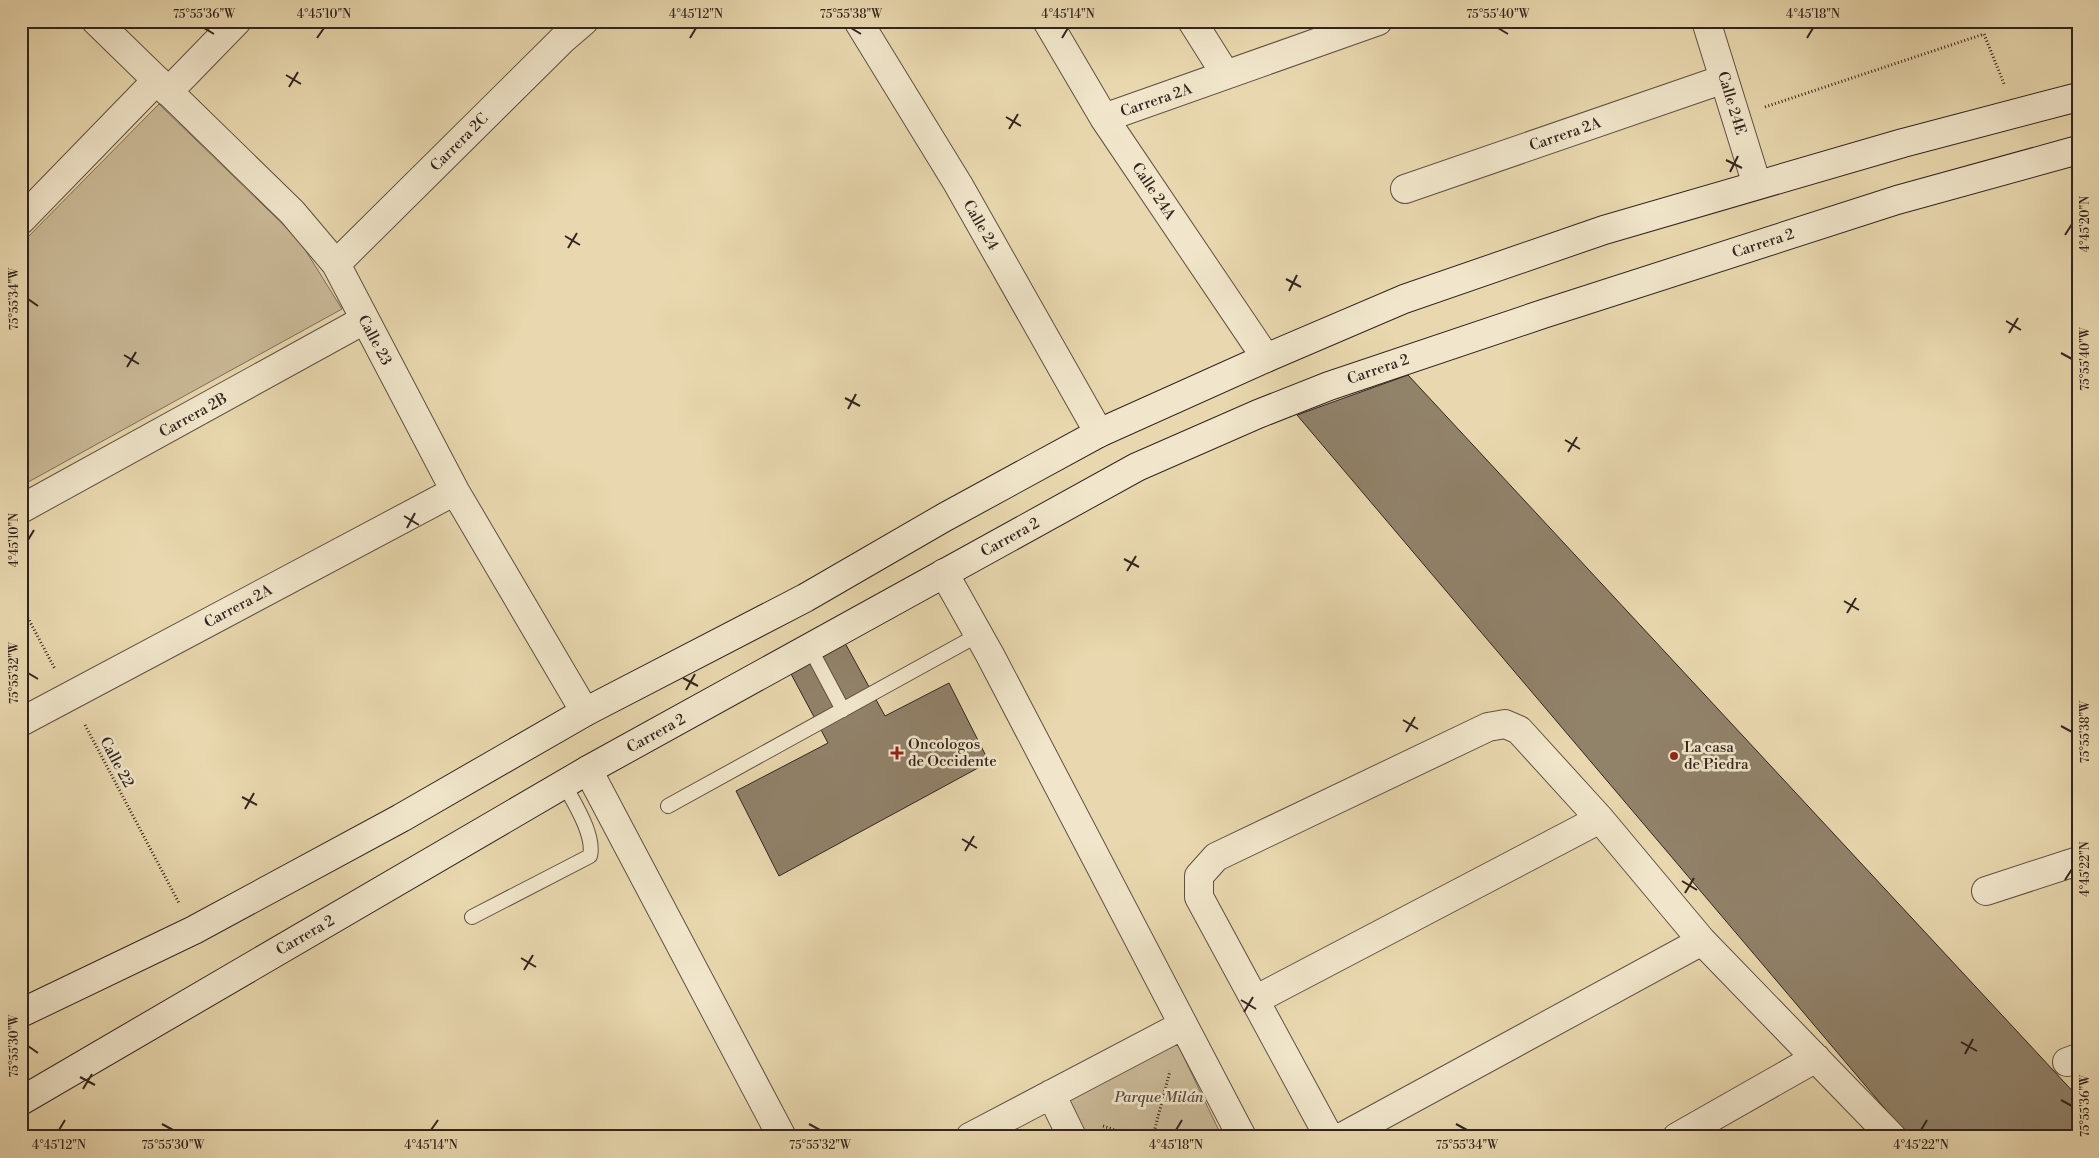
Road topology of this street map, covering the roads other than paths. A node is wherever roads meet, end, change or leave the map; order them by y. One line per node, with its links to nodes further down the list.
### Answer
1 (96, 21): 11 (street, Calle 23)
2 (237, 21): 11 (street)
3 (584, 21): 18 (street, Carrera 2C)
4 (858, 21): 21 (street, Calle 24)
5 (1047, 21): 13 (street, Calle 24A)
6 (1192, 21): 9 (street)
7 (1378, 21): 9 (street, Carrera 2A)
8 (1706, 21): 10 (street, Calle 24E)
9 (1226, 75): 13 (street, Carrera 2A)
10 (1724, 79): 15 (street, Calle 24E); 16 (street, Carrera 2A)
11 (163, 86): 17 (street); 18 (street, Calle 23)
12 (2078, 97): 15 (street)
13 (1104, 118): 20 (street, Calle 24A)
14 (2078, 150): 24 (street, Carrera 2)
15 (1757, 184): 20 (street)
16 (1405, 189)
17 (21, 220)
18 (336, 264): 19 (street, Calle 23)
19 (364, 320): 22 (street, Calle 23); 23 (street, Carrera 2B)
20 (1266, 358): 21 (street)
21 (1099, 433): 28 (street)
22 (455, 490): 28 (street, Calle 23); 29 (street, Carrera 2A)
23 (21, 509)
24 (944, 573): 25 (street); 26 (street, Carrera 2)
25 (978, 635): 27 (lane); 40 (street)
26 (810, 648): 27 (lane); 30 (street, Carrera 2)
27 (843, 710): 32 (lane)
28 (585, 712): 39 (street)
29 (21, 722)
30 (588, 770): 31 (street, Carrera 2); 44 (street)
31 (564, 784): 36 (lane); 43 (street, Carrera 2)
32 (668, 806)
33 (1600, 819): 37 (street); 38 (street); 38 (street)
34 (2078, 861): 35 (street)
35 (1986, 891)
36 (472, 917)
37 (1702, 941): 41 (street); 49 (street)
38 (1255, 1000): 48 (street)
39 (21, 1013)
40 (1183, 1025): 42 (street); 47 (street)
41 (1816, 1058): 50 (street); 51 (street)
42 (1051, 1094): 45 (street); 46 (street)
43 (21, 1100)
44 (782, 1137)
45 (970, 1137)
46 (1072, 1137)
47 (1242, 1137)
48 (1329, 1137)
49 (1342, 1137)
50 (1678, 1137)
51 (1892, 1137)

